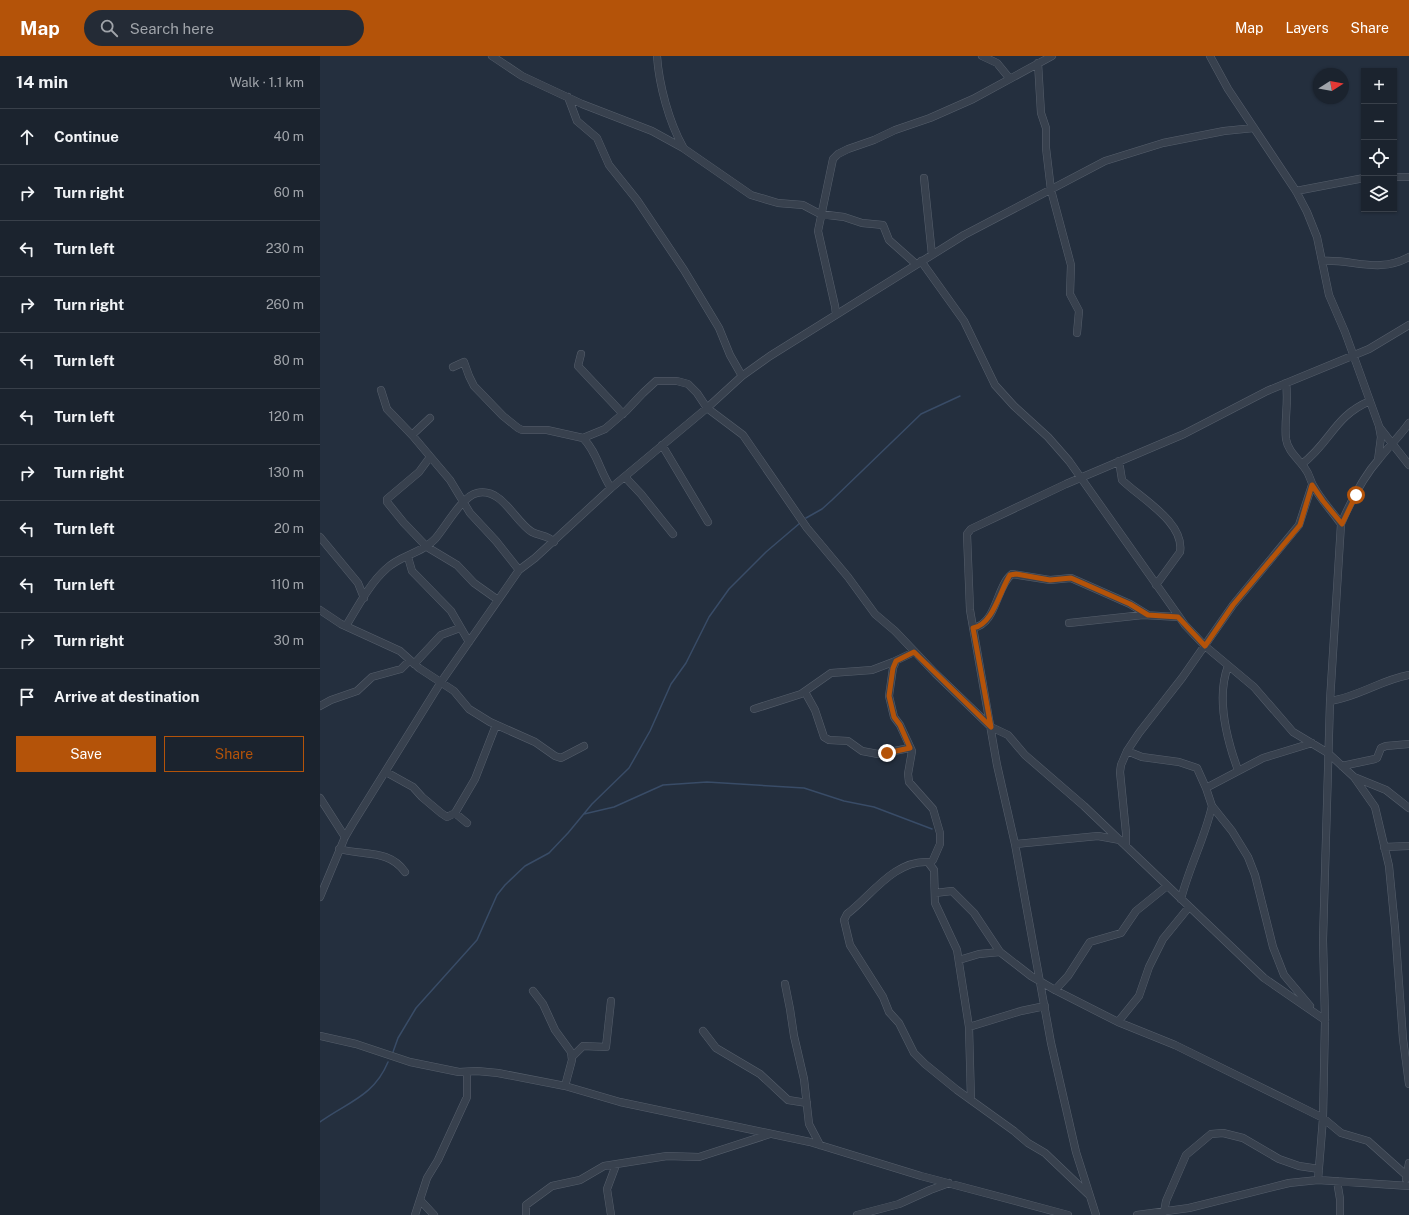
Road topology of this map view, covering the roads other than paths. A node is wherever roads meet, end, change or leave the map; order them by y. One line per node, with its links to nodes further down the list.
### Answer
1 (492, 56): 8 (street)
2 (656, 56): 10 (street)
3 (982, 56): 7 (street)
4 (1052, 56): 6 (street)
5 (1210, 56): 9 (street)
6 (1038, 63): 7 (street); 15 (street)
7 (1010, 79): 17 (street)
8 (568, 97): 10 (street); 28 (street)
9 (1254, 128): 15 (street); 16 (street)
10 (684, 148): 17 (street)
11 (1397, 177): 12 (street)
12 (1409, 177)
13 (924, 178): 18 (street)
14 (1361, 179): 16 (street)
15 (1051, 190): 18 (street); 24 (street)
16 (1296, 191): 20 (street)
17 (820, 214): 21 (street); 22 (street)
18 (932, 255): 21 (street)
19 (1409, 257): 20 (street)
20 (1322, 261): 26 (street)
21 (919, 263): 22 (street); 47 (street)
22 (836, 314): 28 (street)
23 (1409, 325): 26 (street)
24 (1077, 333)
25 (582, 354): 33 (street)
26 (1354, 356): 29 (street); 31 (street)
27 (453, 367): 38 (street)
28 (742, 376): 32 (street)
29 (1286, 383): 43 (street); 44 (street)
30 (381, 390): 37 (street)
31 (1370, 402): 36 (street); 44 (street)
32 (707, 408): 33 (street); 40 (street); 71 (street)
33 (623, 414): 38 (street)
34 (430, 418): 37 (street)
35 (1409, 423): 39 (street)
36 (1379, 426): 39 (street); 42 (street)
37 (412, 435): 41 (street)
38 (583, 438): 49 (street)
39 (1393, 443): 42 (street); 45 (street)
40 (662, 445): 46 (street); 51 (street)
41 (430, 457): 50 (street); 56 (street)
42 (1378, 460): 52 (street)
43 (1120, 461): 47 (street); 59 (street)
44 (1302, 464): 48 (street)
45 (1409, 465)
46 (625, 477): 49 (street); 53 (street)
47 (1082, 478): 59 (street); 68 (street)
48 (1312, 485): 52 (street); 70 (street)
49 (612, 488): 55 (street)
50 (464, 503): 55 (street); 56 (street); 58 (street)
51 (708, 522)
52 (1342, 524): 78 (street)
53 (673, 534)
54 (320, 537): 60 (street)
55 (554, 542): 58 (street)
56 (427, 546): 57 (street); 61 (street)
57 (408, 557): 60 (street); 67 (street)
58 (519, 570): 61 (street)
59 (1156, 585): 64 (street)
60 (364, 598): 66 (street)
61 (498, 600): 69 (street)
62 (320, 610): 66 (street)
63 (1148, 615): 64 (street); 65 (street); 68 (street)
64 (1178, 617): 70 (street)
65 (1070, 623)
66 (346, 626): 73 (street)
67 (460, 628): 69 (street); 73 (street)
68 (973, 628): 82 (street)
69 (469, 642): 76 (street)
70 (1205, 646): 74 (street); 87 (street)
71 (914, 652): 72 (street); 82 (street)
72 (896, 661): 77 (street); 86 (street)
73 (412, 662): 76 (street); 79 (street)
74 (1228, 666): 83 (street); 90 (street)
75 (1409, 675): 78 (street)
76 (441, 682): 81 (street); 91 (street)
77 (805, 692): 80 (street); 86 (street)
78 (1330, 701): 88 (street)
79 (320, 706)
80 (754, 709)
81 (496, 725): 85 (street); 97 (street)
82 (991, 727): 100 (street); 101 (street)
83 (1312, 743): 88 (street); 90 (street)
84 (1409, 744): 89 (street)
85 (584, 746)
86 (910, 748): 105 (street)
87 (1127, 751): 93 (street); 100 (street)
88 (1328, 753): 89 (street); 121 (street)
89 (1342, 766): 92 (street)
90 (1238, 770): 93 (street)
91 (386, 772): 97 (street); 99 (street)
92 (1354, 777): 96 (street); 103 (street)
93 (1206, 788): 95 (street)
94 (320, 798): 99 (street)
95 (1212, 806): 110 (street); 120 (street)
96 (1409, 808)
97 (455, 813): 98 (street)
98 (468, 822)
99 (345, 837): 104 (street)
100 (1123, 842): 101 (street); 107 (street)
101 (1015, 844): 114 (street)
102 (1409, 846): 103 (street)
103 (1384, 847): 128 (street)
104 (340, 849): 106 (street); 109 (street)
105 (930, 863): 108 (street); 130 (street)
106 (405, 872)
107 (1167, 886): 110 (street); 116 (street)
108 (935, 893): 112 (street); 113 (street)
109 (320, 897)
110 (1181, 899): 111 (street)
111 (1189, 908): 120 (street); 122 (street)
112 (1000, 952): 113 (street); 114 (street)
113 (959, 960): 123 (street)
114 (1041, 982): 116 (street); 119 (street)
115 (785, 984): 131 (street)
116 (1054, 990): 122 (street)
117 (533, 991): 126 (street)
118 (611, 1001): 126 (street)
119 (1045, 1006): 123 (street); 143 (street)
120 (1314, 1011): 121 (street)
121 (1325, 1020): 132 (street)
122 (1118, 1022): 132 (street)
123 (969, 1027): 130 (street)
124 (703, 1031): 131 (street)
125 (320, 1036): 127 (street)
126 (572, 1057): 129 (street)
127 (467, 1073): 129 (street); 144 (street)
128 (1409, 1084)
129 (565, 1086): 133 (street)
130 (971, 1100): 143 (street)
131 (807, 1102): 134 (street)
132 (1323, 1118): 137 (street); 138 (street)
133 (770, 1134): 134 (street); 136 (street)
134 (820, 1145): 141 (street)
135 (1409, 1163): 138 (street)
136 (616, 1164): 148 (street); 149 (street)
137 (1319, 1169): 139 (street); 145 (street)
138 (1406, 1175): 142 (street)
139 (1318, 1180): 140 (street); 145 (street)
140 (1337, 1181): 142 (street); 154 (street)
141 (950, 1183): 150 (street); 151 (street)
142 (1407, 1186)
143 (1090, 1195): 152 (street)
144 (420, 1200): 146 (street); 147 (street)
145 (1164, 1212): 153 (street)
146 (415, 1215)
147 (434, 1215)
148 (526, 1215)
149 (611, 1215)
150 (857, 1215)
151 (1068, 1215)
152 (1096, 1215)
153 (1137, 1215)
154 (1340, 1215)

